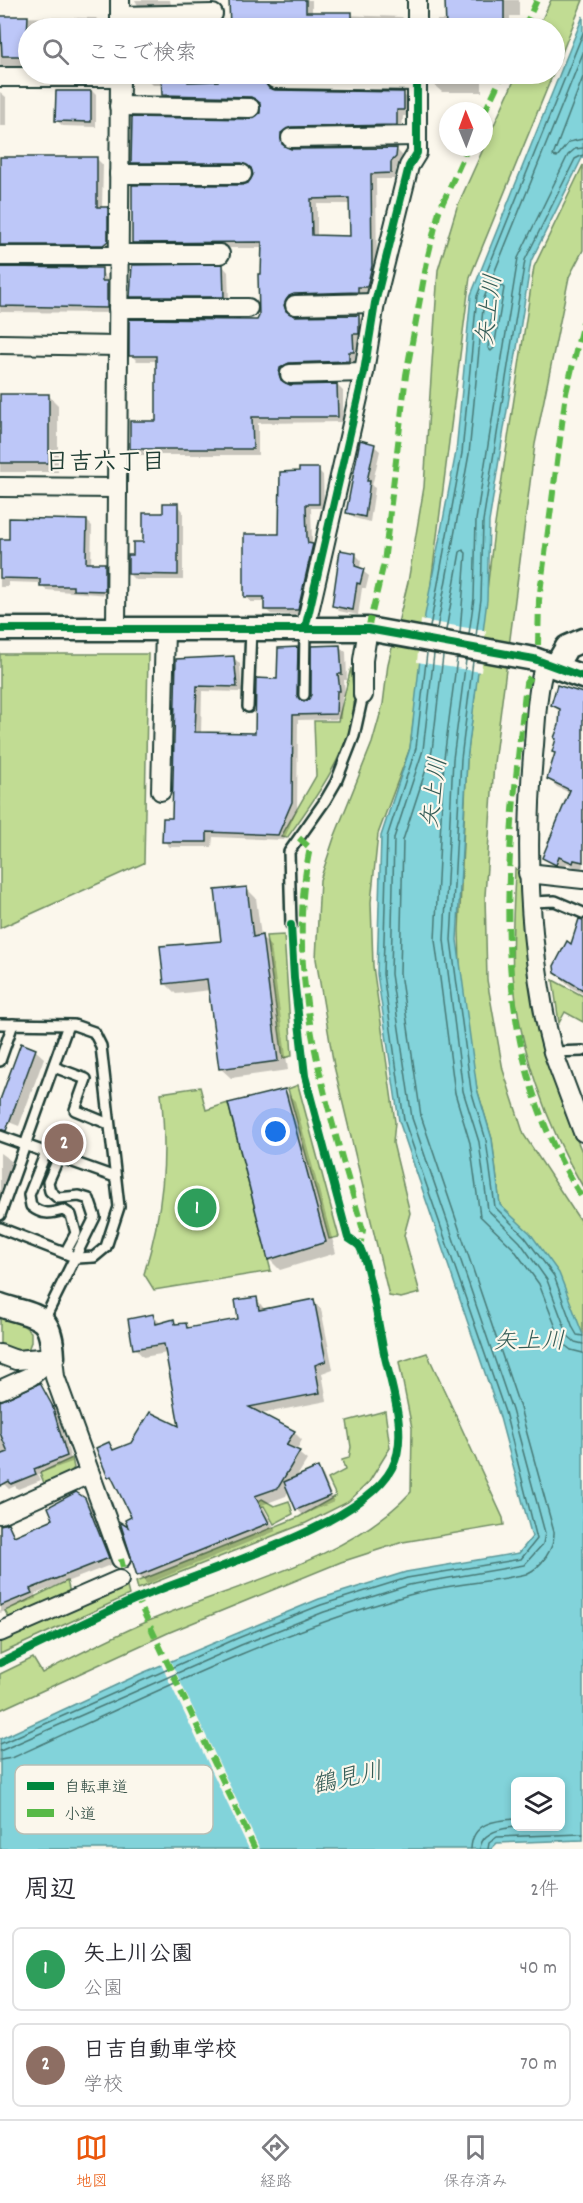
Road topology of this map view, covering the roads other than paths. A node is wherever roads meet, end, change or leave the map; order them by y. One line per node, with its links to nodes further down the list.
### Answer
1 (417, 0): 4 (street)
2 (213, 14): 3 (street)
3 (120, 15)
4 (417, 18)
5 (120, 84): 7 (street)
6 (417, 84): 9 (street)
7 (119, 106): 8 (street); 11 (street)
8 (250, 108)
9 (417, 136): 10 (street); 16 (street)
10 (291, 138)
11 (119, 174): 12 (street); 14 (street)
12 (242, 174)
13 (220, 254): 14 (street)
14 (118, 255): 15 (street); 18 (street)
15 (0, 256)
16 (375, 303): 17 (street); 22 (street)
17 (295, 305)
18 (118, 308): 19 (street); 21 (street)
19 (248, 308)
20 (0, 344): 21 (street)
21 (118, 346): 25 (street)
22 (364, 372): 23 (street); 29 (street)
23 (290, 374)
24 (0, 487): 25 (street)
25 (117, 488): 26 (street)
26 (116, 628): 27 (street); 30 (street)
27 (0, 629)
28 (251, 629): 29 (street); 30 (street); 37 (lane)
29 (304, 629): 31 (street); 35 (lane)
30 (165, 630): 38 (street)
31 (373, 630): 33 (street); 36 (street)
32 (583, 640): 33 (street)
33 (543, 663): 34 (street); 39 (street)
34 (583, 677)
35 (304, 695)
36 (363, 695): 43 (lane)
37 (249, 707)
38 (161, 791)
39 (528, 873): 40 (street); 41 (street)
40 (583, 879)
41 (532, 902): 42 (lane); 48 (street)
42 (583, 913)
43 (291, 925)
44 (0, 1024): 45 (lane)
45 (13, 1024): 46 (lane); 49 (lane)
46 (68, 1025): 50 (lane); 51 (lane)
47 (583, 1051): 48 (lane)
48 (553, 1052): 52 (street)
49 (0, 1058)
50 (54, 1067): 51 (lane); 54 (lane)
51 (110, 1124): 57 (lane)
52 (583, 1132)
53 (0, 1136): 54 (lane)
54 (26, 1146): 55 (lane); 58 (lane)
55 (46, 1152): 56 (lane); 60 (lane)
56 (58, 1157): 57 (lane); 61 (lane)
57 (116, 1177): 61 (lane)
58 (0, 1215)
59 (0, 1228): 60 (lane); 61 (lane)
60 (65, 1253): 61 (lane)
61 (77, 1258): 63 (lane)
62 (0, 1305): 63 (street)
63 (44, 1320): 65 (street)
64 (0, 1354): 65 (street)
65 (53, 1357): 66 (street); 67 (street)
66 (0, 1390)
67 (89, 1474): 68 (street); 69 (street)
68 (0, 1514)
69 (121, 1559): 70 (lane)
70 (118, 1580): 71 (street)
71 (0, 1632)

